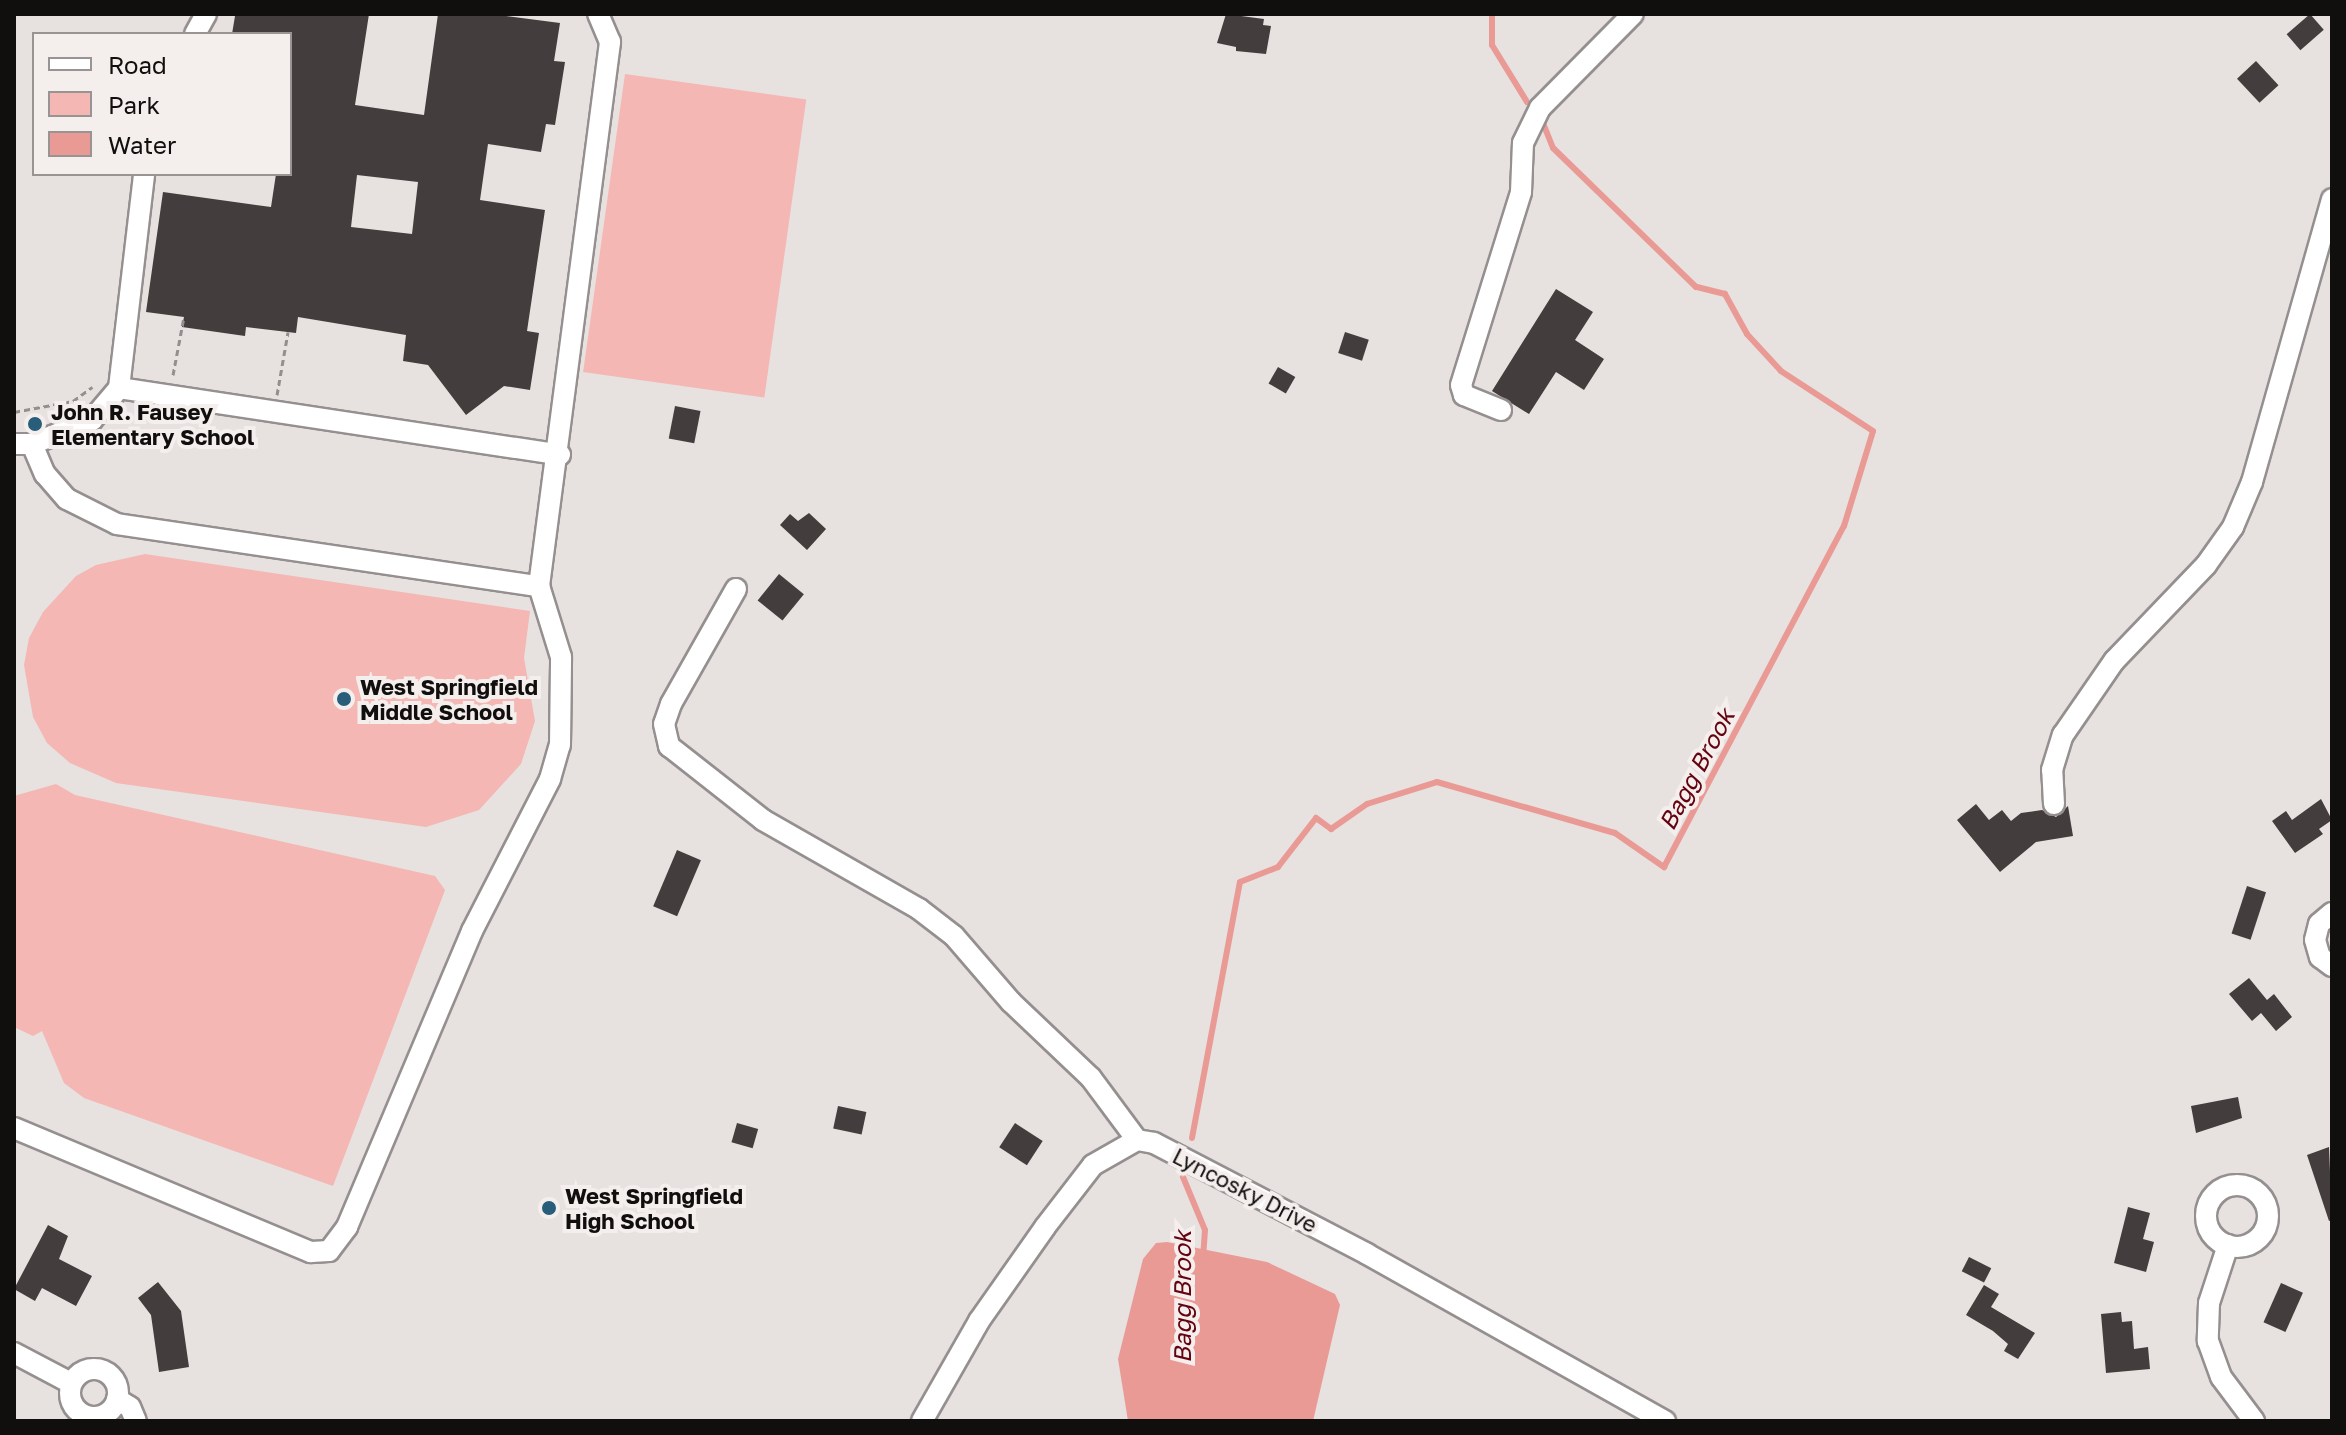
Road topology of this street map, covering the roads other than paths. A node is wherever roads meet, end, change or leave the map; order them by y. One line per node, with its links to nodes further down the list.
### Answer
1 (206, 14): 4 (street)
2 (598, 14): 10 (street)
3 (1633, 14): 8 (street)
4 (196, 32)
5 (144, 176): 7 (street)
6 (2332, 199): 13 (street)
7 (110, 383): 9 (street); 10 (street)
8 (1501, 410)
9 (23, 444): 11 (street)
10 (560, 455): 11 (street)
11 (539, 586): 16 (street)
12 (736, 589): 17 (street)
13 (2054, 804)
14 (2332, 913): 15 (street)
15 (2332, 966)
16 (14, 1128)
17 (1137, 1140): 24 (street); 25 (street, Lyncosky Drive)
18 (2228, 1245): 26 (street)
19 (14, 1353): 20 (street)
20 (71, 1383): 21 (street); 22 (street)
21 (117, 1399): 22 (street); 23 (street)
22 (82, 1418)
23 (136, 1421)
24 (922, 1421)
25 (1665, 1421)
26 (2254, 1421)

